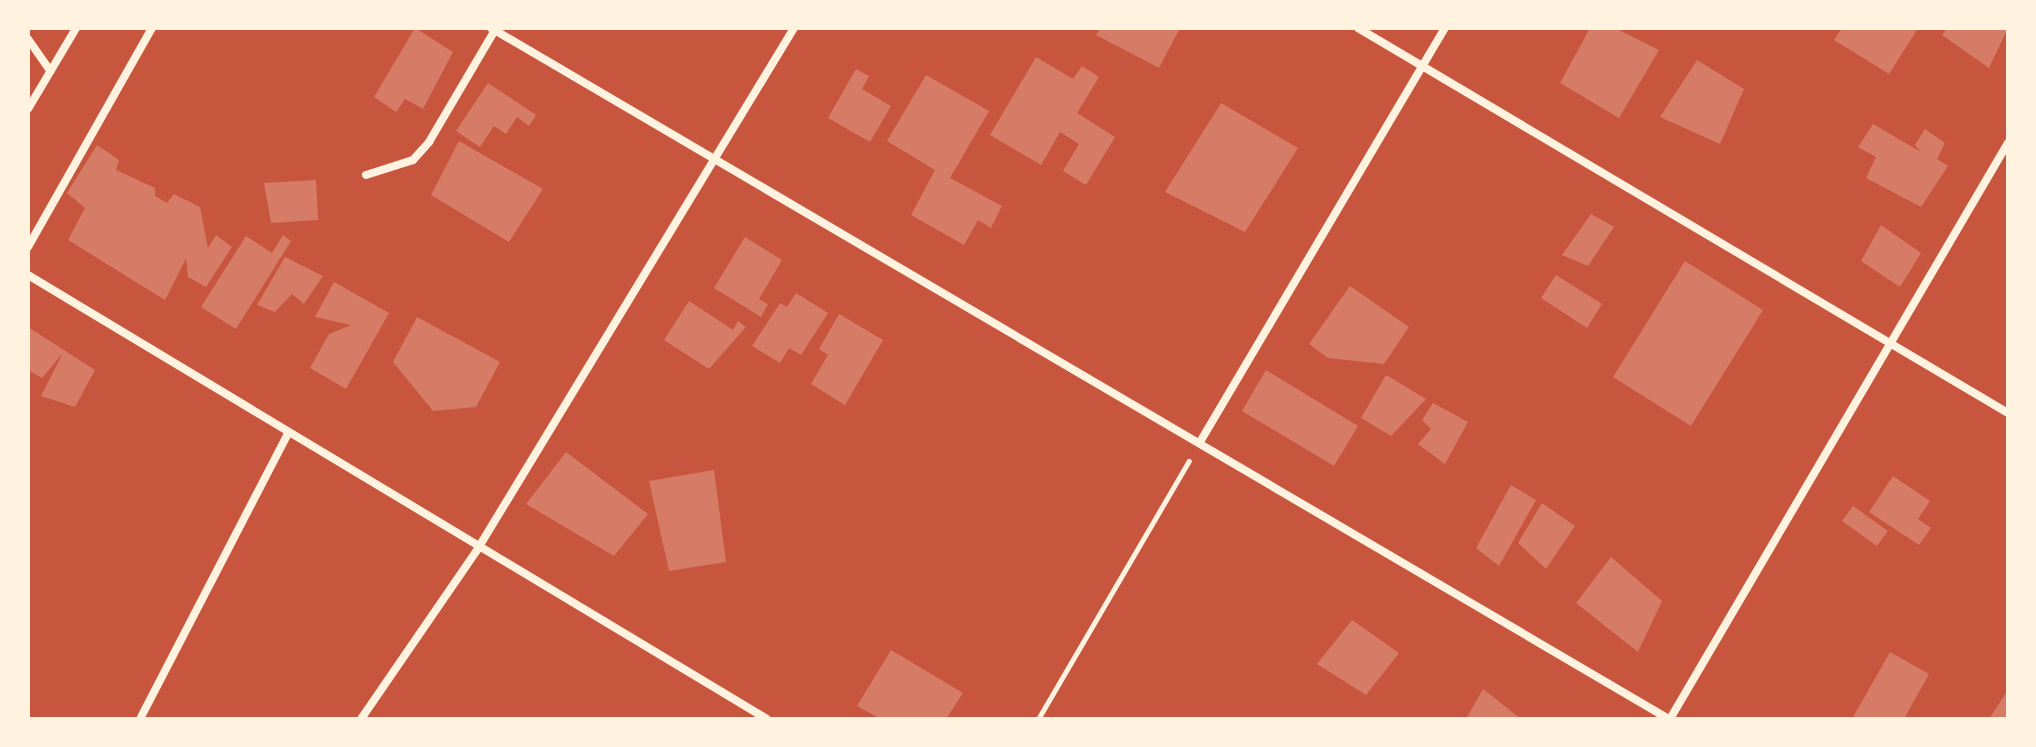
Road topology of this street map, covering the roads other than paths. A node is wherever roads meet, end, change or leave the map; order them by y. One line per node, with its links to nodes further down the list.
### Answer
1 (76, 28): 9 (street)
2 (152, 28): 14 (street)
3 (794, 28): 12 (street)
4 (1358, 28): 8 (street)
5 (1445, 28): 8 (street)
6 (493, 29): 12 (street); 13 (street)
7 (28, 39): 9 (street)
8 (1423, 67): 16 (street); 19 (street)
9 (50, 71): 10 (street)
10 (28, 109)
11 (2008, 143): 16 (street)
12 (717, 156): 19 (street); 20 (street)
13 (366, 175)
14 (28, 247)
15 (28, 275): 18 (street)
16 (1890, 343): 17 (street); 24 (street)
17 (2008, 413)
18 (288, 434): 20 (street); 21 (street)
19 (1200, 442): 24 (street)
20 (477, 550): 22 (street); 23 (street)
21 (140, 719)
22 (361, 719)
23 (767, 719)
24 (1669, 719)

